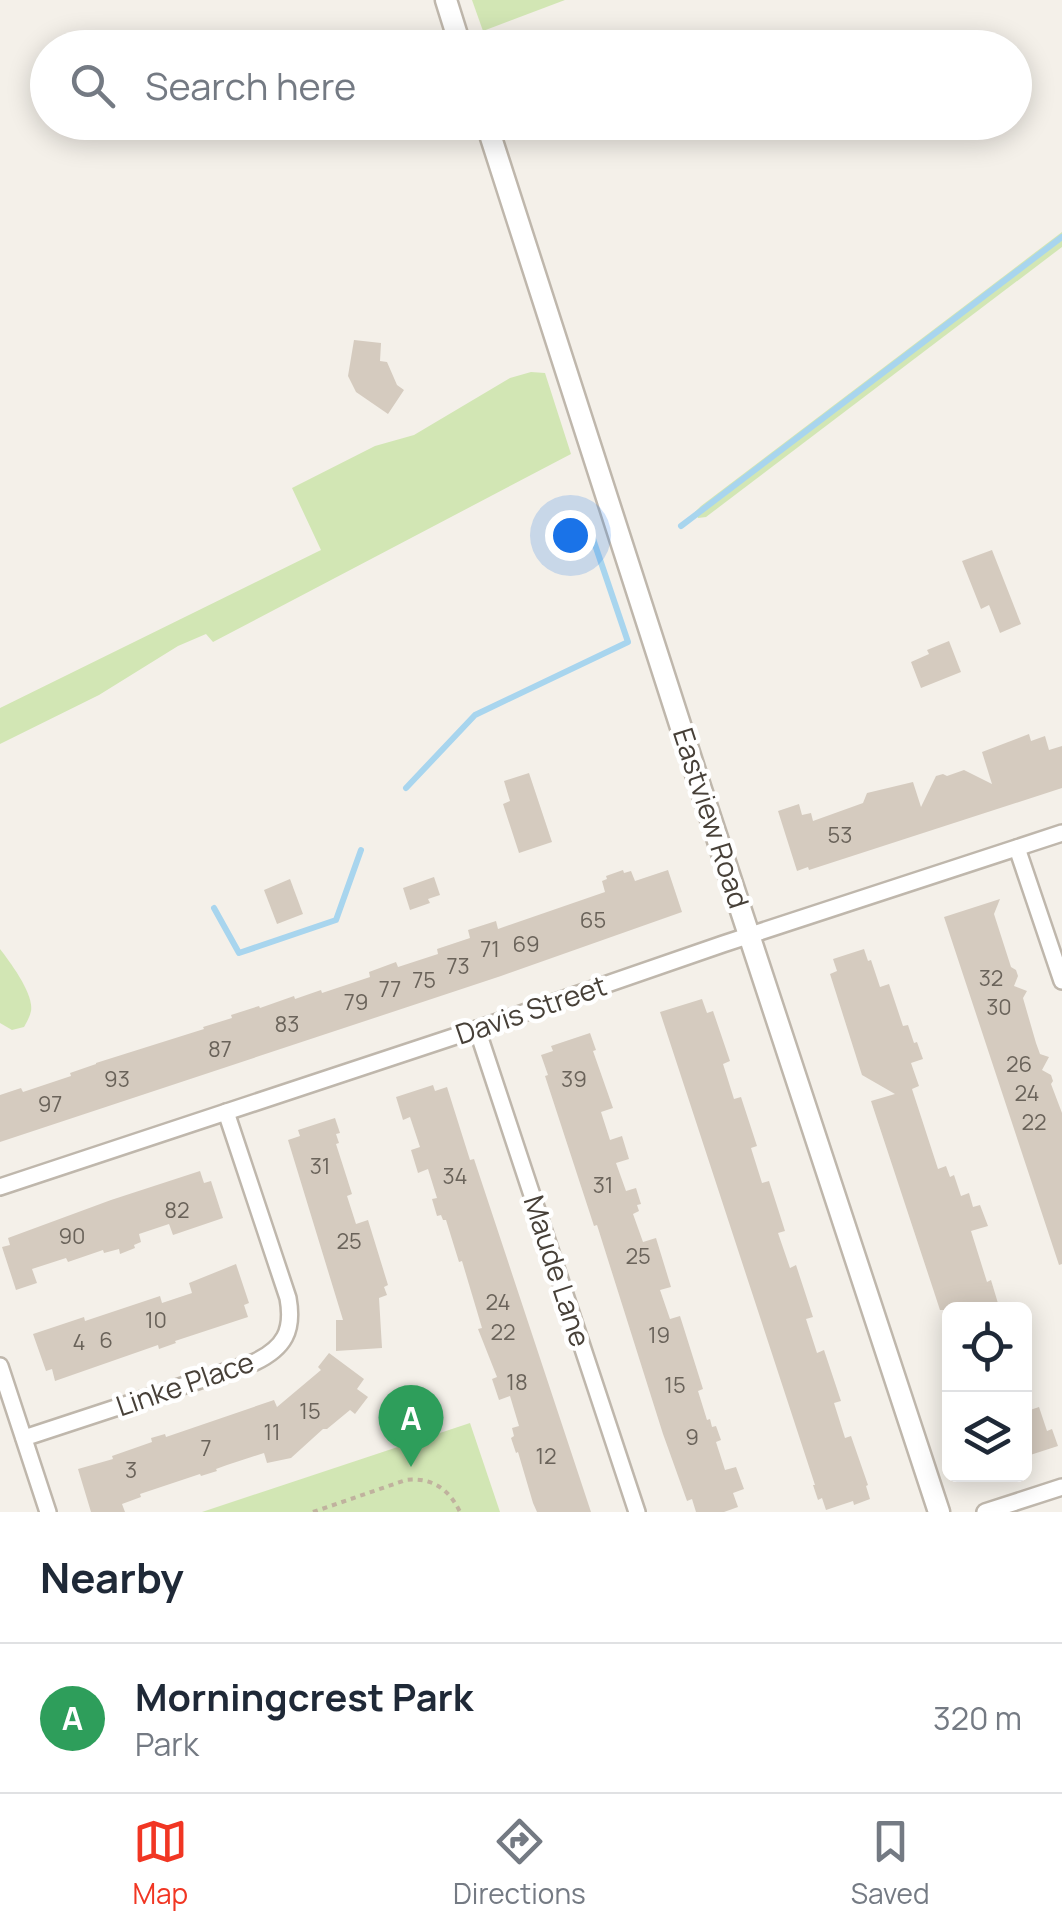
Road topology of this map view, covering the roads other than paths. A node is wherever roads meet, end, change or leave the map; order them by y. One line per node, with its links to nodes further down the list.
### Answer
1 (446, 0): 2 (street)
2 (455, 30)
3 (492, 140): 6 (street, Eastview Road)
4 (1062, 834): 5 (street, Davis Street)
5 (1017, 848): 6 (street, Davis Street); 7 (street)
6 (750, 936): 8 (street, Davis Street); 16 (street, Eastview Road)
7 (1062, 981)
8 (476, 1029): 9 (street, Davis Street); 15 (street, Maude Lane)
9 (226, 1112): 10 (street, Davis Street); 12 (street, Linke Place)
10 (0, 1187)
11 (0, 1366): 12 (street)
12 (24, 1438): 14 (street)
13 (1062, 1487): 17 (street)
14 (48, 1512)
15 (637, 1512)
16 (939, 1512)
17 (985, 1512)

